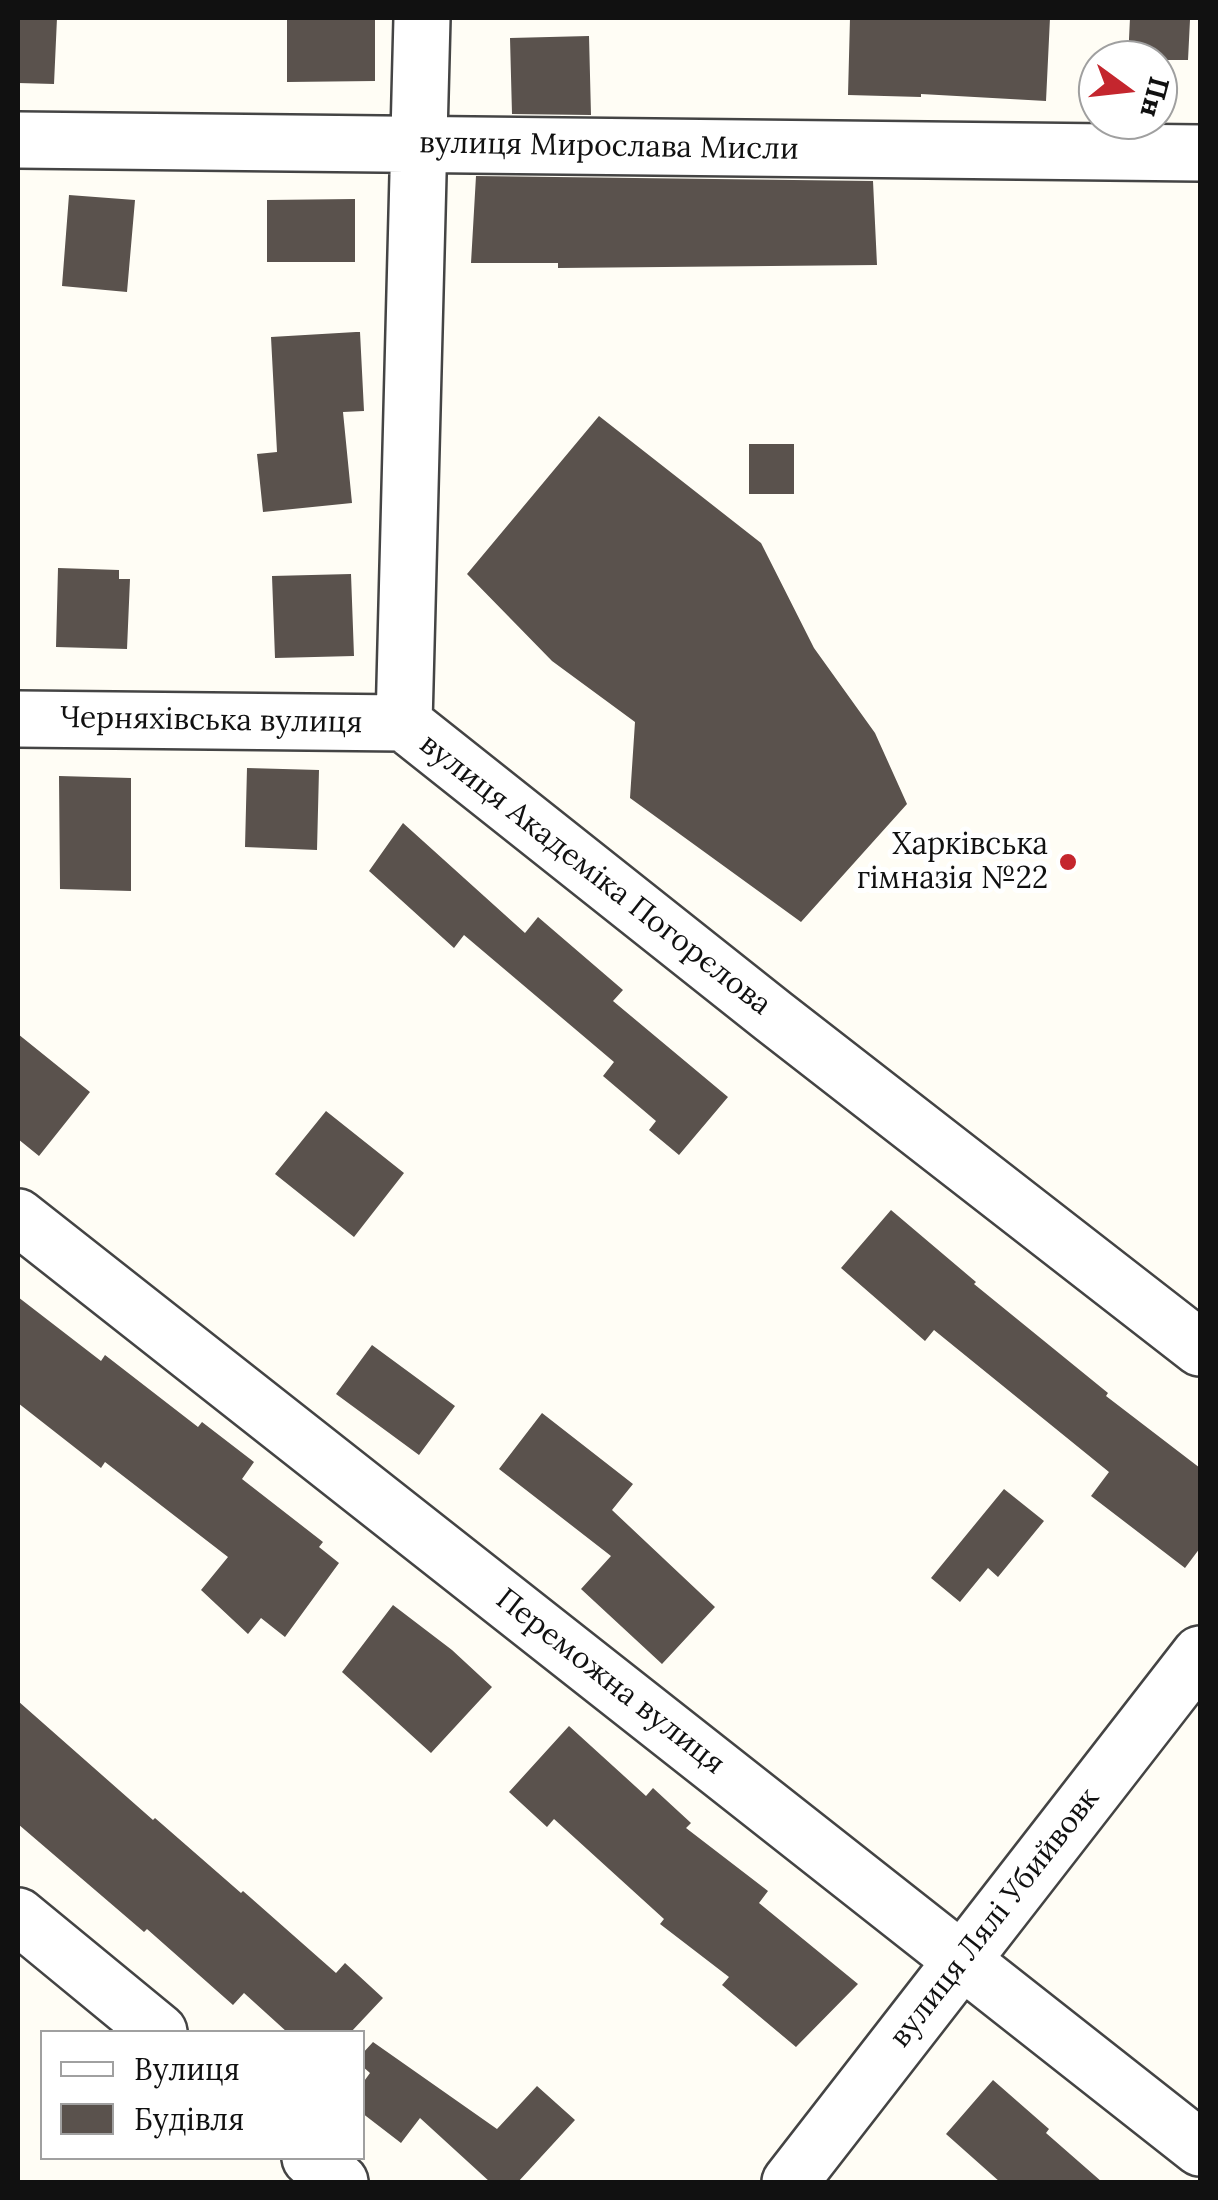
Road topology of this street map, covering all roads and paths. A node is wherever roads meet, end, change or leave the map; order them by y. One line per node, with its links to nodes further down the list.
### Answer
1 (422, 18): 3 (street, вулиця Академіка Погорєлова)
2 (18, 140): 3 (street, вулиця Мирослава Мисли)
3 (420, 146): 4 (street, вулиця Мирослава Мисли); 6 (street, вулиця Академіка Погорєлова)
4 (1200, 153)
5 (18, 718): 6 (street, Черняхівська вулиця)
6 (404, 724): 8 (street, вулиця Академіка Погорєлова)
7 (18, 1218): 11 (street, Переможна вулиця)
8 (1200, 1348)
9 (1200, 1654): 11 (street, вулиця Лялі Убийвовк)
10 (18, 1916): 12 (street)
11 (963, 1960): 13 (street, Переможна вулиця); 16 (street, вулиця Лялі Убийвовк)
12 (156, 2030)
13 (1200, 2148)
14 (312, 2160): 15 (street)
15 (340, 2182)
16 (790, 2182)

